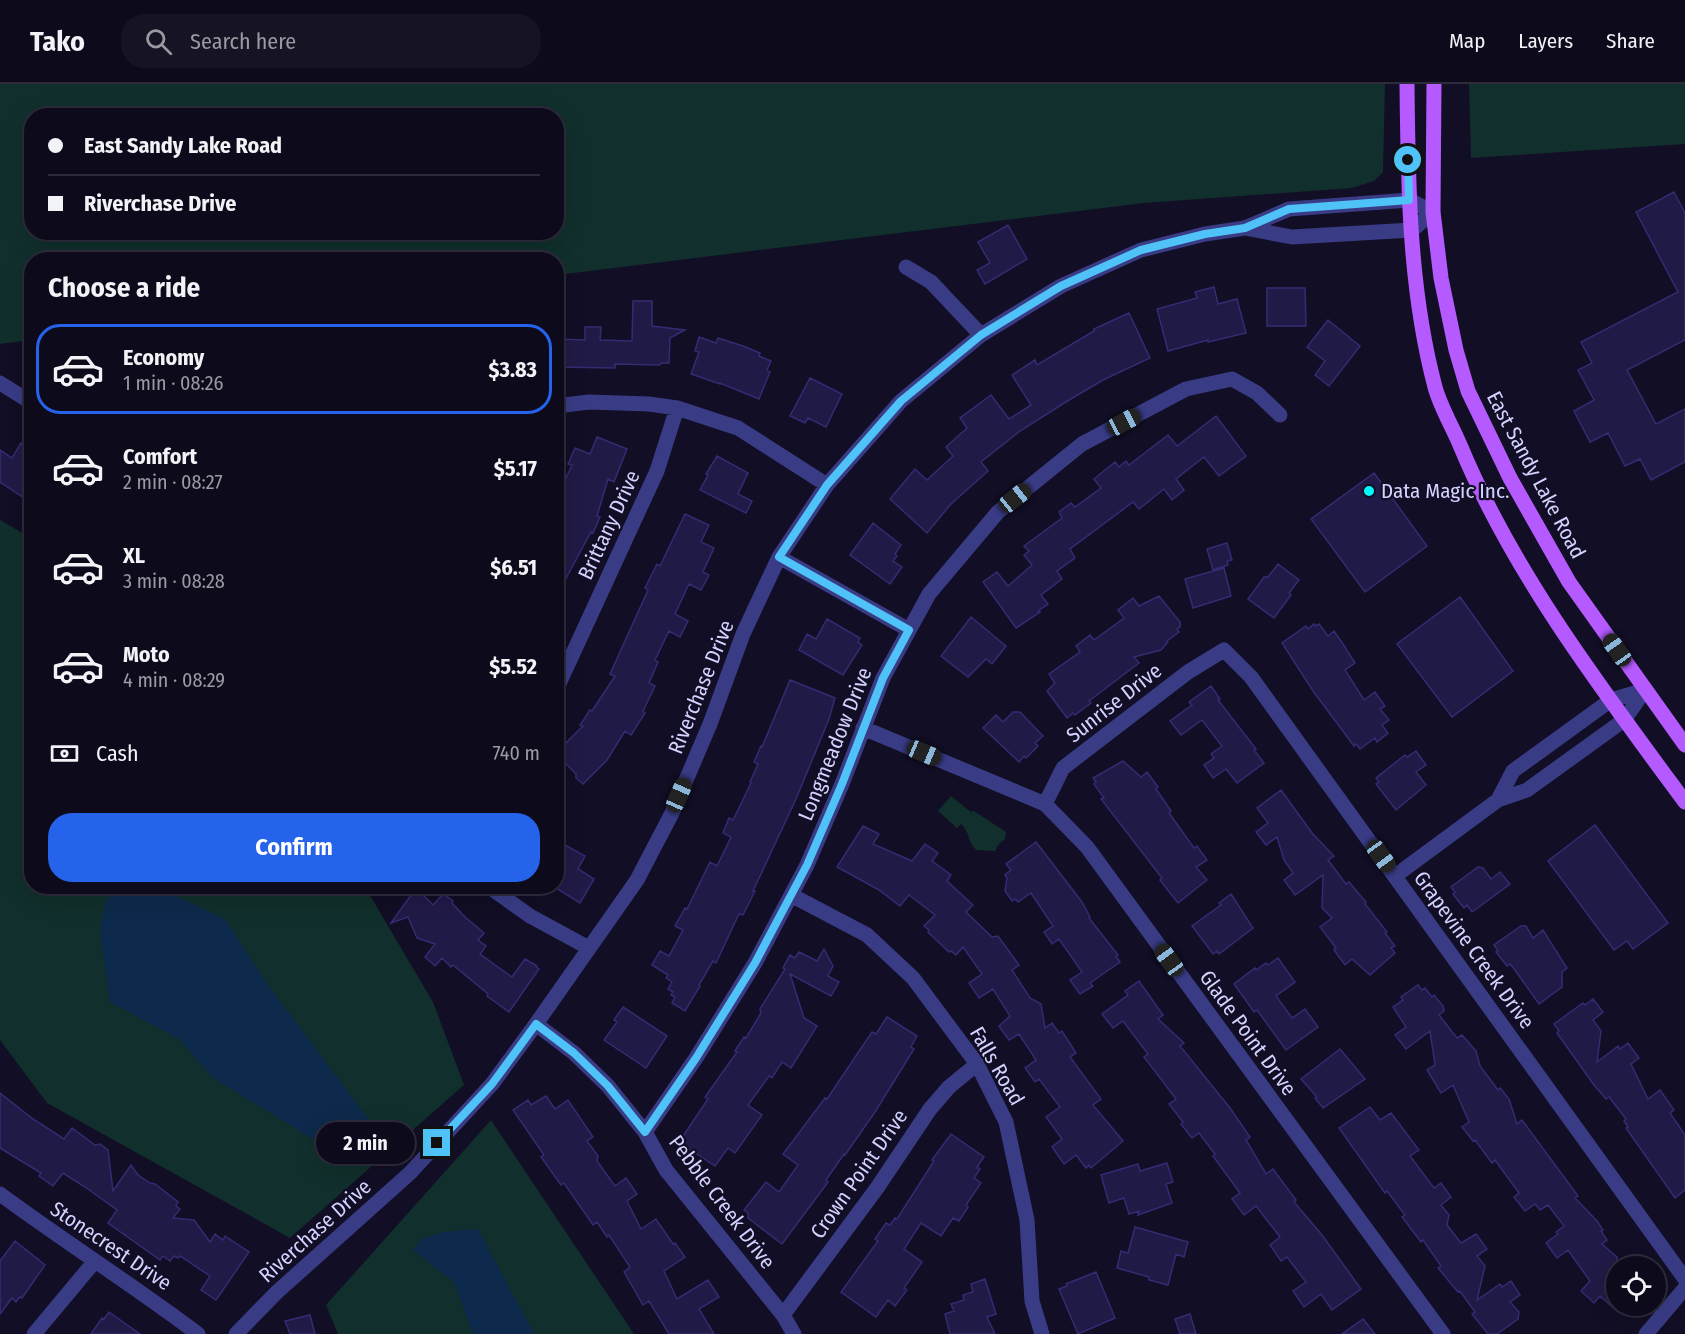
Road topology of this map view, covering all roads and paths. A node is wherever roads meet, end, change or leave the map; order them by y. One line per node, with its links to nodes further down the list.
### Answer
1 (1407, 84): 3 (main road)
2 (1434, 84): 4 (main road, East Sandy Lake Road)
3 (1409, 200): 4 (street); 5 (street, Riverchase Drive); 6 (main road)
4 (1433, 212): 6 (street); 19 (main road, East Sandy Lake Road)
5 (1245, 228): 6 (street, Riverchase Drive); 8 (street, Riverchase Drive)
6 (1412, 230): 20 (main road)
7 (906, 267): 8 (street)
8 (981, 335): 14 (street, Riverchase Drive)
9 (0, 383): 10 (street)
10 (24, 398)
11 (564, 405): 12 (street)
12 (677, 408): 14 (street); 18 (street, Brittany Drive)
13 (1280, 415): 16 (street, Longmeadow Drive)
14 (827, 485): 15 (street, Riverchase Drive)
15 (779, 557): 16 (street); 32 (street, Riverchase Drive)
16 (909, 630): 22 (street, Longmeadow Drive)
17 (1224, 650): 28 (street, Sunrise Drive); 29 (street, Grapevine Creek Drive)
18 (564, 673)
19 (1645, 690): 20 (street); 21 (street); 23 (main road, East Sandy Lake Road)
20 (1611, 700): 21 (main road); 24 (street)
21 (1624, 720): 25 (street); 27 (main road)
22 (863, 728): 28 (street, Glade Point Drive); 31 (street, Longmeadow Drive)
23 (1685, 745)
24 (1545, 748): 25 (street); 26 (street)
25 (1560, 766): 26 (street)
26 (1498, 800): 29 (street)
27 (1685, 802)
28 (1045, 804): 46 (street, Glade Point Drive)
29 (1395, 876): 38 (street, Grapevine Creek Drive)
30 (499, 894): 32 (street)
31 (791, 895): 34 (street, Falls Road); 35 (street, Longmeadow Drive)
32 (589, 948): 33 (street, Riverchase Drive)
33 (536, 1024): 35 (street, Pebble Creek Drive); 43 (street, Riverchase Drive)
34 (977, 1064): 40 (street, Crown Point Drive); 45 (street, Falls Road)
35 (645, 1132): 40 (street, Pebble Creek Drive)
36 (0, 1194): 37 (street, Stonecrest Drive)
37 (95, 1261): 41 (street); 42 (street, Stonecrest Drive)
38 (1685, 1279)
39 (1685, 1288): 47 (street)
40 (783, 1315): 44 (street, Pebble Creek Drive)
41 (34, 1334)
42 (198, 1334)
43 (236, 1334)
44 (794, 1334)
45 (1042, 1334)
46 (1443, 1334)
47 (1646, 1334)

